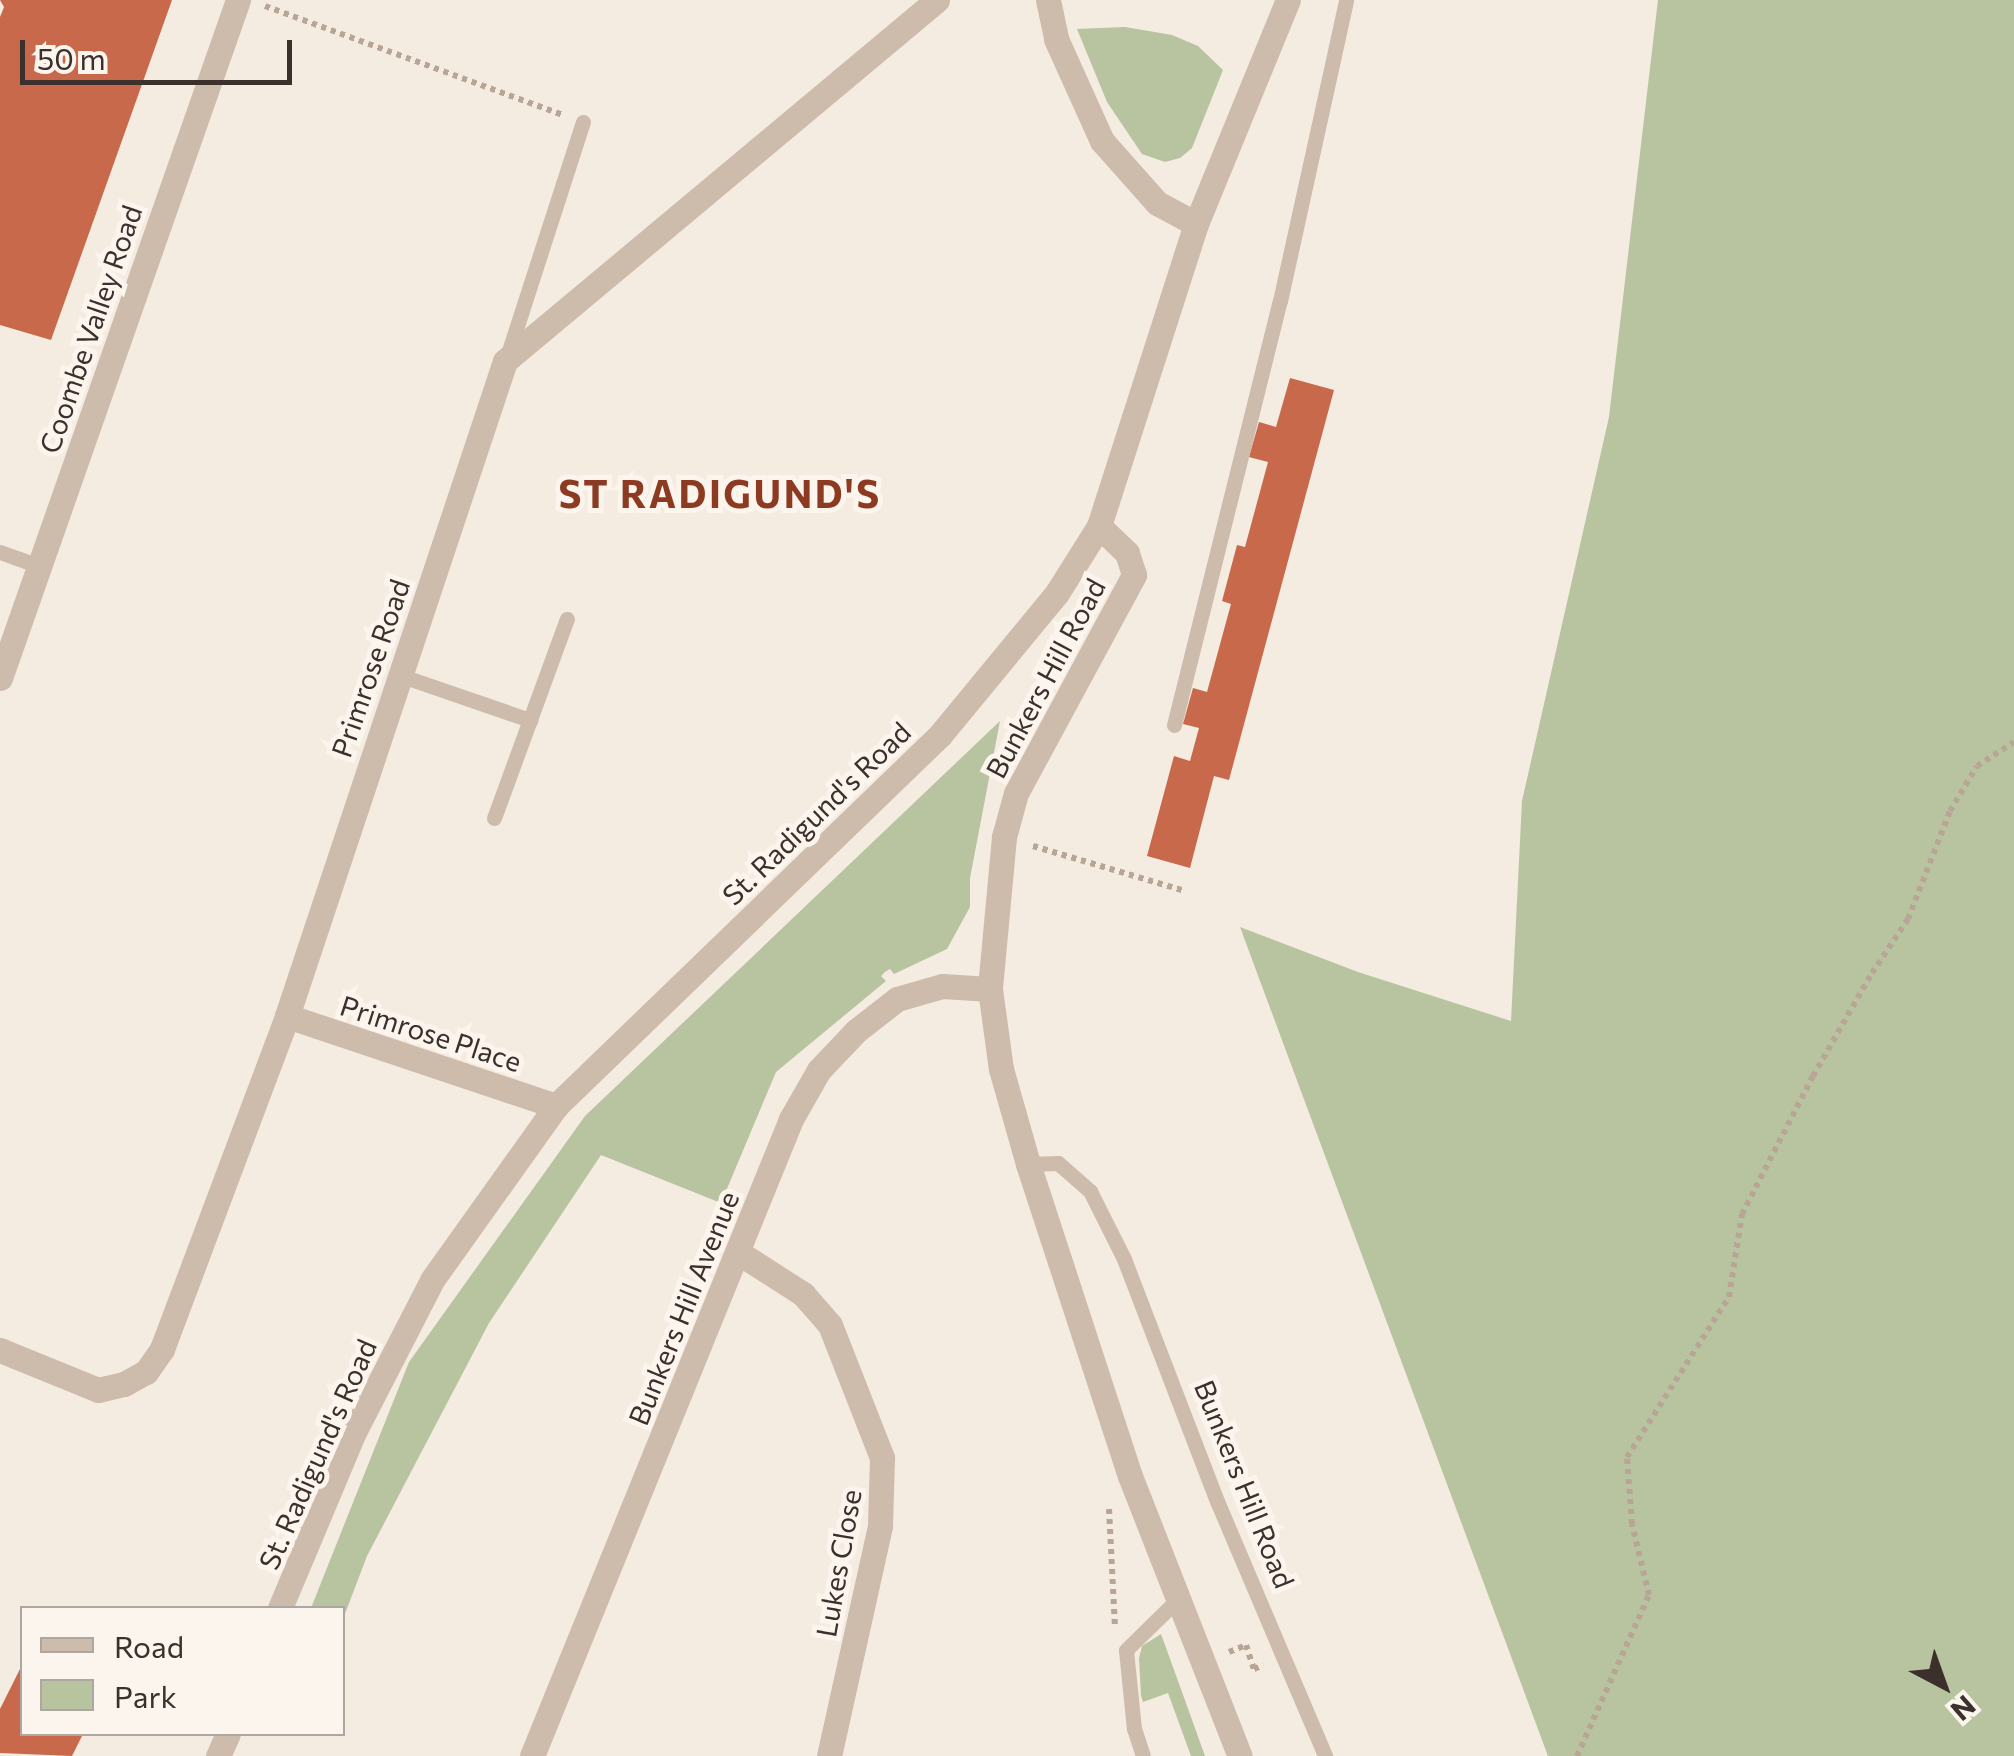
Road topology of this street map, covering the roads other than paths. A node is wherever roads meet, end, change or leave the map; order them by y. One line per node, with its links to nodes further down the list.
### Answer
1 (238, 0): 11 (street, Coombe Valley Road)
2 (937, 0): 8 (street)
3 (1048, 0): 7 (street)
4 (1288, 0): 7 (street, St. Radigund's Road)
5 (1346, 0): 16 (lane)
6 (583, 122): 8 (lane)
7 (1196, 224): 9 (street, St. Radigund's Road)
8 (506, 361): 13 (street, Primrose Road)
9 (1100, 526): 18 (street, Bunkers Hill Road); 20 (street, St. Radigund's Road)
10 (0, 552): 11 (lane)
11 (38, 566): 14 (street, Coombe Valley Road)
12 (566, 620): 15 (lane)
13 (399, 675): 15 (lane); 19 (street, Primrose Road)
14 (0, 678)
15 (530, 720): 17 (lane)
16 (1174, 724)
17 (494, 818)
18 (990, 989): 21 (street, Bunkers Hill Road); 22 (street, Bunkers Hill Avenue)
19 (287, 1016): 20 (street, Primrose Place); 23 (street, Primrose Road)
20 (556, 1106): 25 (street, St. Radigund's Road)
21 (1028, 1164): 24 (street, Bunkers Hill Road); 30 (lane, Bunkers Hill Road)
22 (739, 1254): 26 (street, Bunkers Hill Avenue); 27 (street, Lukes Close)
23 (0, 1350)
24 (1178, 1600): 28 (lane); 29 (street, Bunkers Hill Road)
25 (281, 1606)
26 (532, 1756)
27 (829, 1756)
28 (1142, 1756)
29 (1240, 1756)
30 (1326, 1756)

